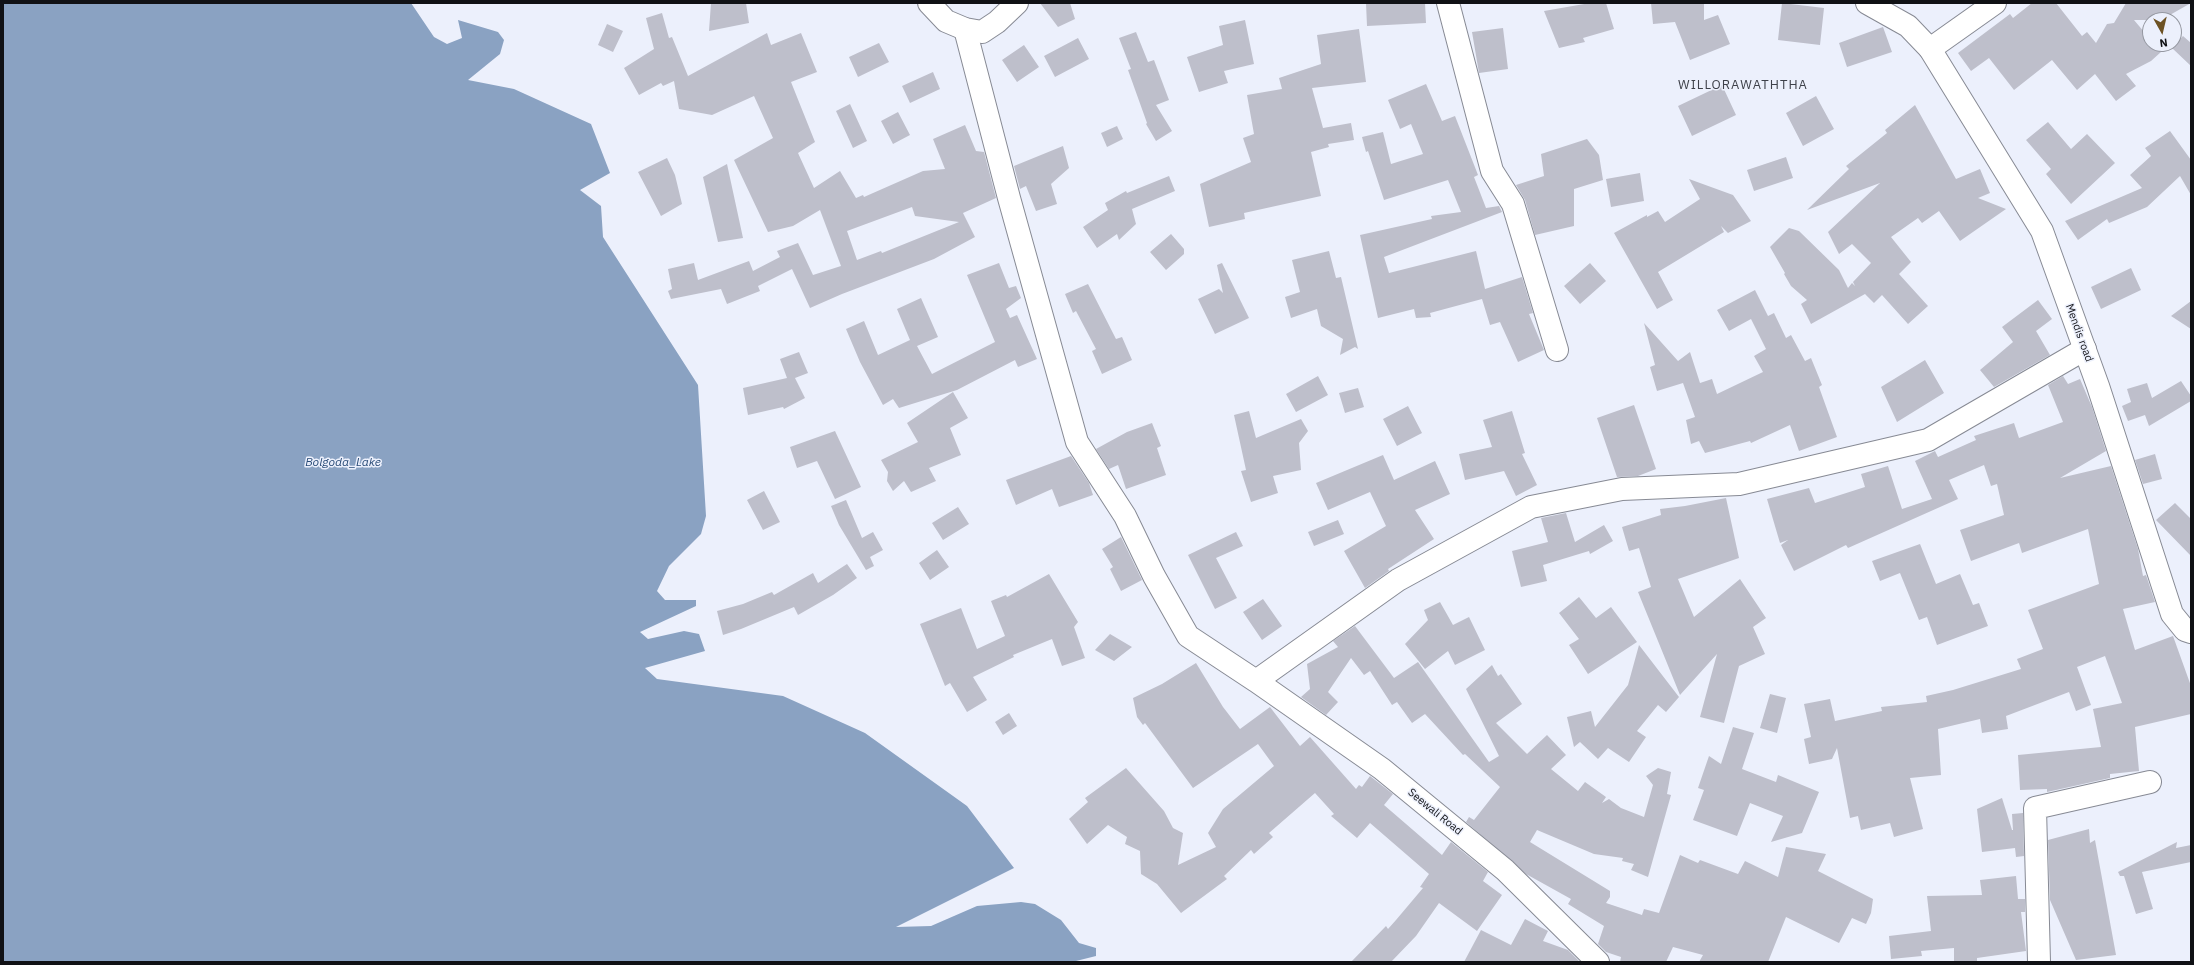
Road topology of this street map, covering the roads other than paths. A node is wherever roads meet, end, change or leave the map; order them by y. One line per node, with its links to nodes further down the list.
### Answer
1 (929, 3): 6 (street)
2 (1017, 3): 6 (street)
3 (1448, 3): 9 (street)
4 (1866, 3): 7 (street, Mendis road)
5 (1995, 3): 7 (street)
6 (965, 29): 11 (street, Seewali Road)
7 (1930, 49): 8 (street, Mendis road)
8 (2085, 349): 10 (street, Mendis road); 11 (street)
9 (1557, 350)
10 (2191, 632)
11 (1256, 681): 13 (street, Seewali Road)
12 (2150, 782): 14 (street)
13 (1598, 962)
14 (2039, 962)

